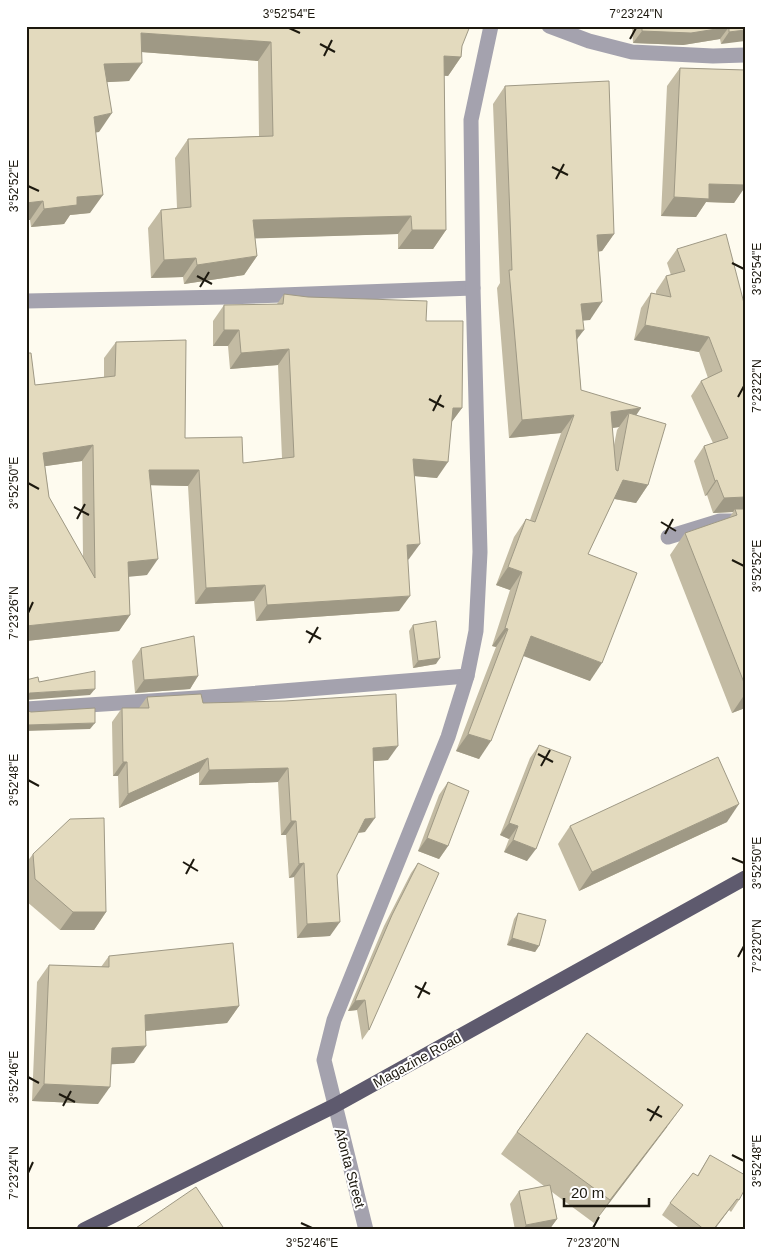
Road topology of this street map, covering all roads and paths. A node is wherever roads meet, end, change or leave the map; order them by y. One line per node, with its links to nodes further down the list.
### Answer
1 (491, 26): 4 (street, Afonta Street)
2 (549, 26): 3 (street)
3 (745, 56)
4 (473, 288): 5 (street); 8 (street, Afonta Street)
5 (26, 301)
6 (745, 520): 7 (street)
7 (668, 537)
8 (468, 676): 9 (street); 11 (street, Afonta Street)
9 (26, 709)
10 (745, 878): 11 (main road, Magazine Road)
11 (334, 1106): 12 (main road, Magazine Road); 13 (street, Afonta Street)
12 (84, 1230)
13 (366, 1230)

